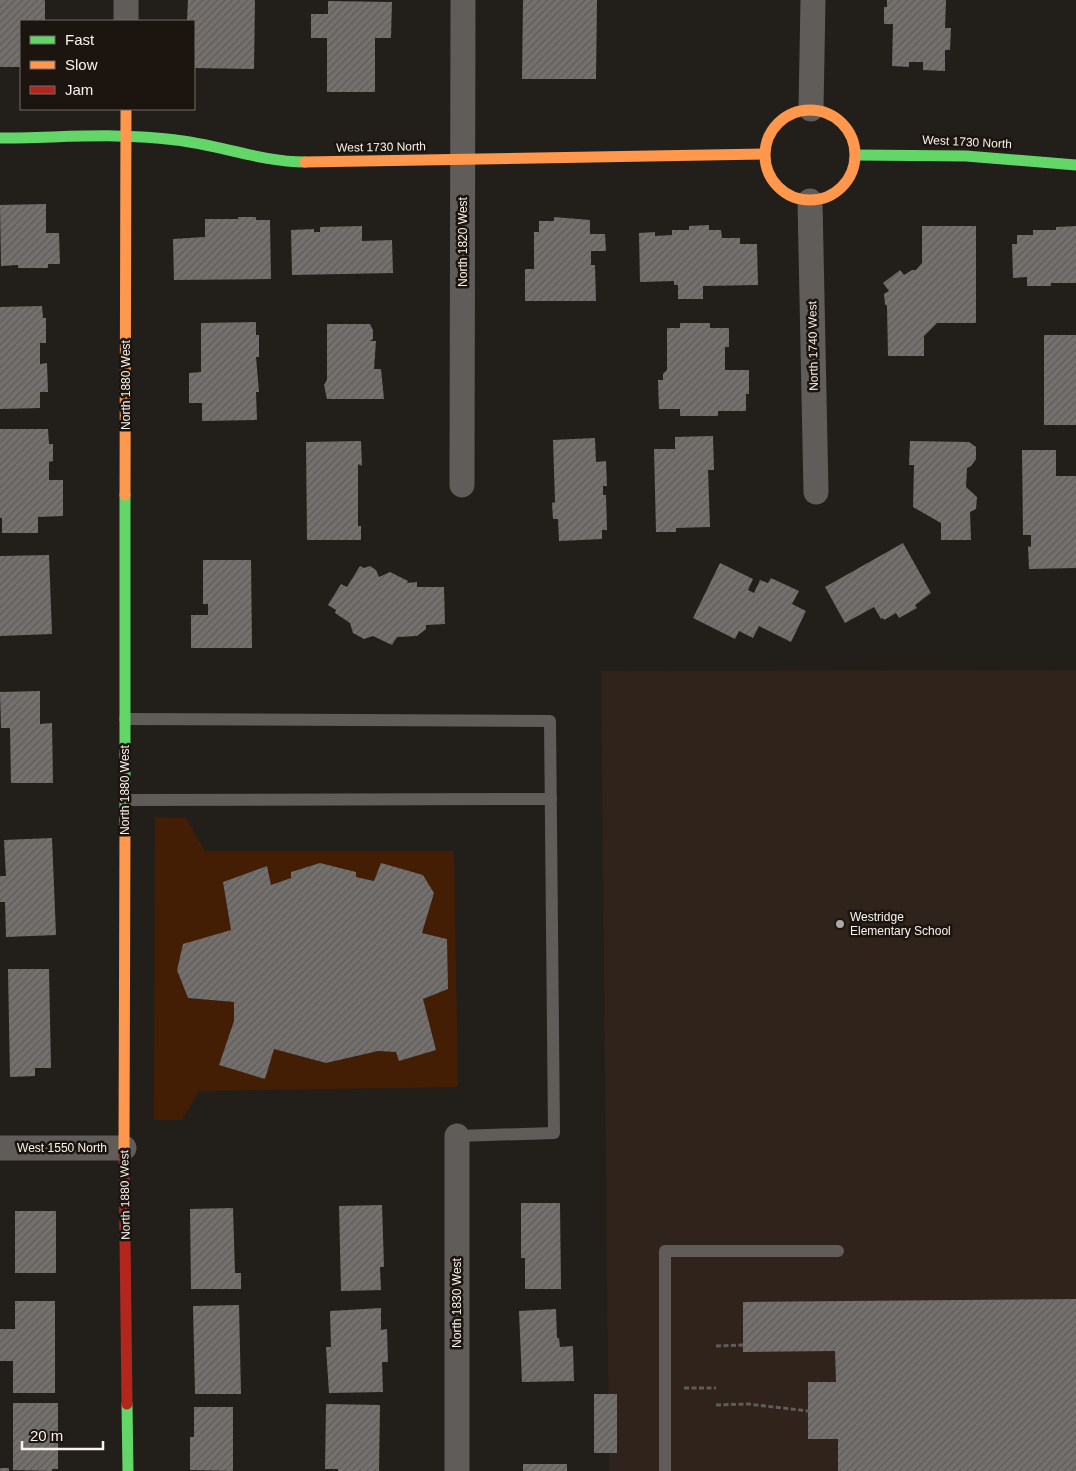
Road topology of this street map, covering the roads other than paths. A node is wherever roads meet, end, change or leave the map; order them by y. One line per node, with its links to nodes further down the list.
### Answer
1 (126, 0): 4 (street)
2 (463, 0): 11 (street, North 1820 West)
3 (813, 0): 5 (street)
4 (126, 20)
5 (811, 109): 9 (street); 10 (street)
6 (126, 110): 7 (street, North 1880 West)
7 (126, 137): 8 (street, West 1730 North); 11 (street, West 1730 North); 16 (street, North 1880 West)
8 (0, 138)
9 (764, 154): 11 (street, West 1730 North); 13 (street)
10 (856, 155): 12 (street, West 1730 North); 13 (street)
11 (463, 160): 14 (street, North 1820 West)
12 (1076, 165)
13 (810, 201): 15 (street, North 1740 West)
14 (462, 485)
15 (816, 492)
16 (125, 719): 17 (lane); 18 (street, North 1880 West)
17 (551, 799): 18 (lane); 19 (lane)
18 (125, 800): 21 (street, North 1880 West)
19 (457, 1136): 24 (street, North 1830 West)
20 (0, 1148): 21 (street, West 1550 North)
21 (124, 1148): 23 (street, North 1880 West)
22 (838, 1252): 25 (lane)
23 (128, 1471)
24 (457, 1471)
25 (665, 1471)

